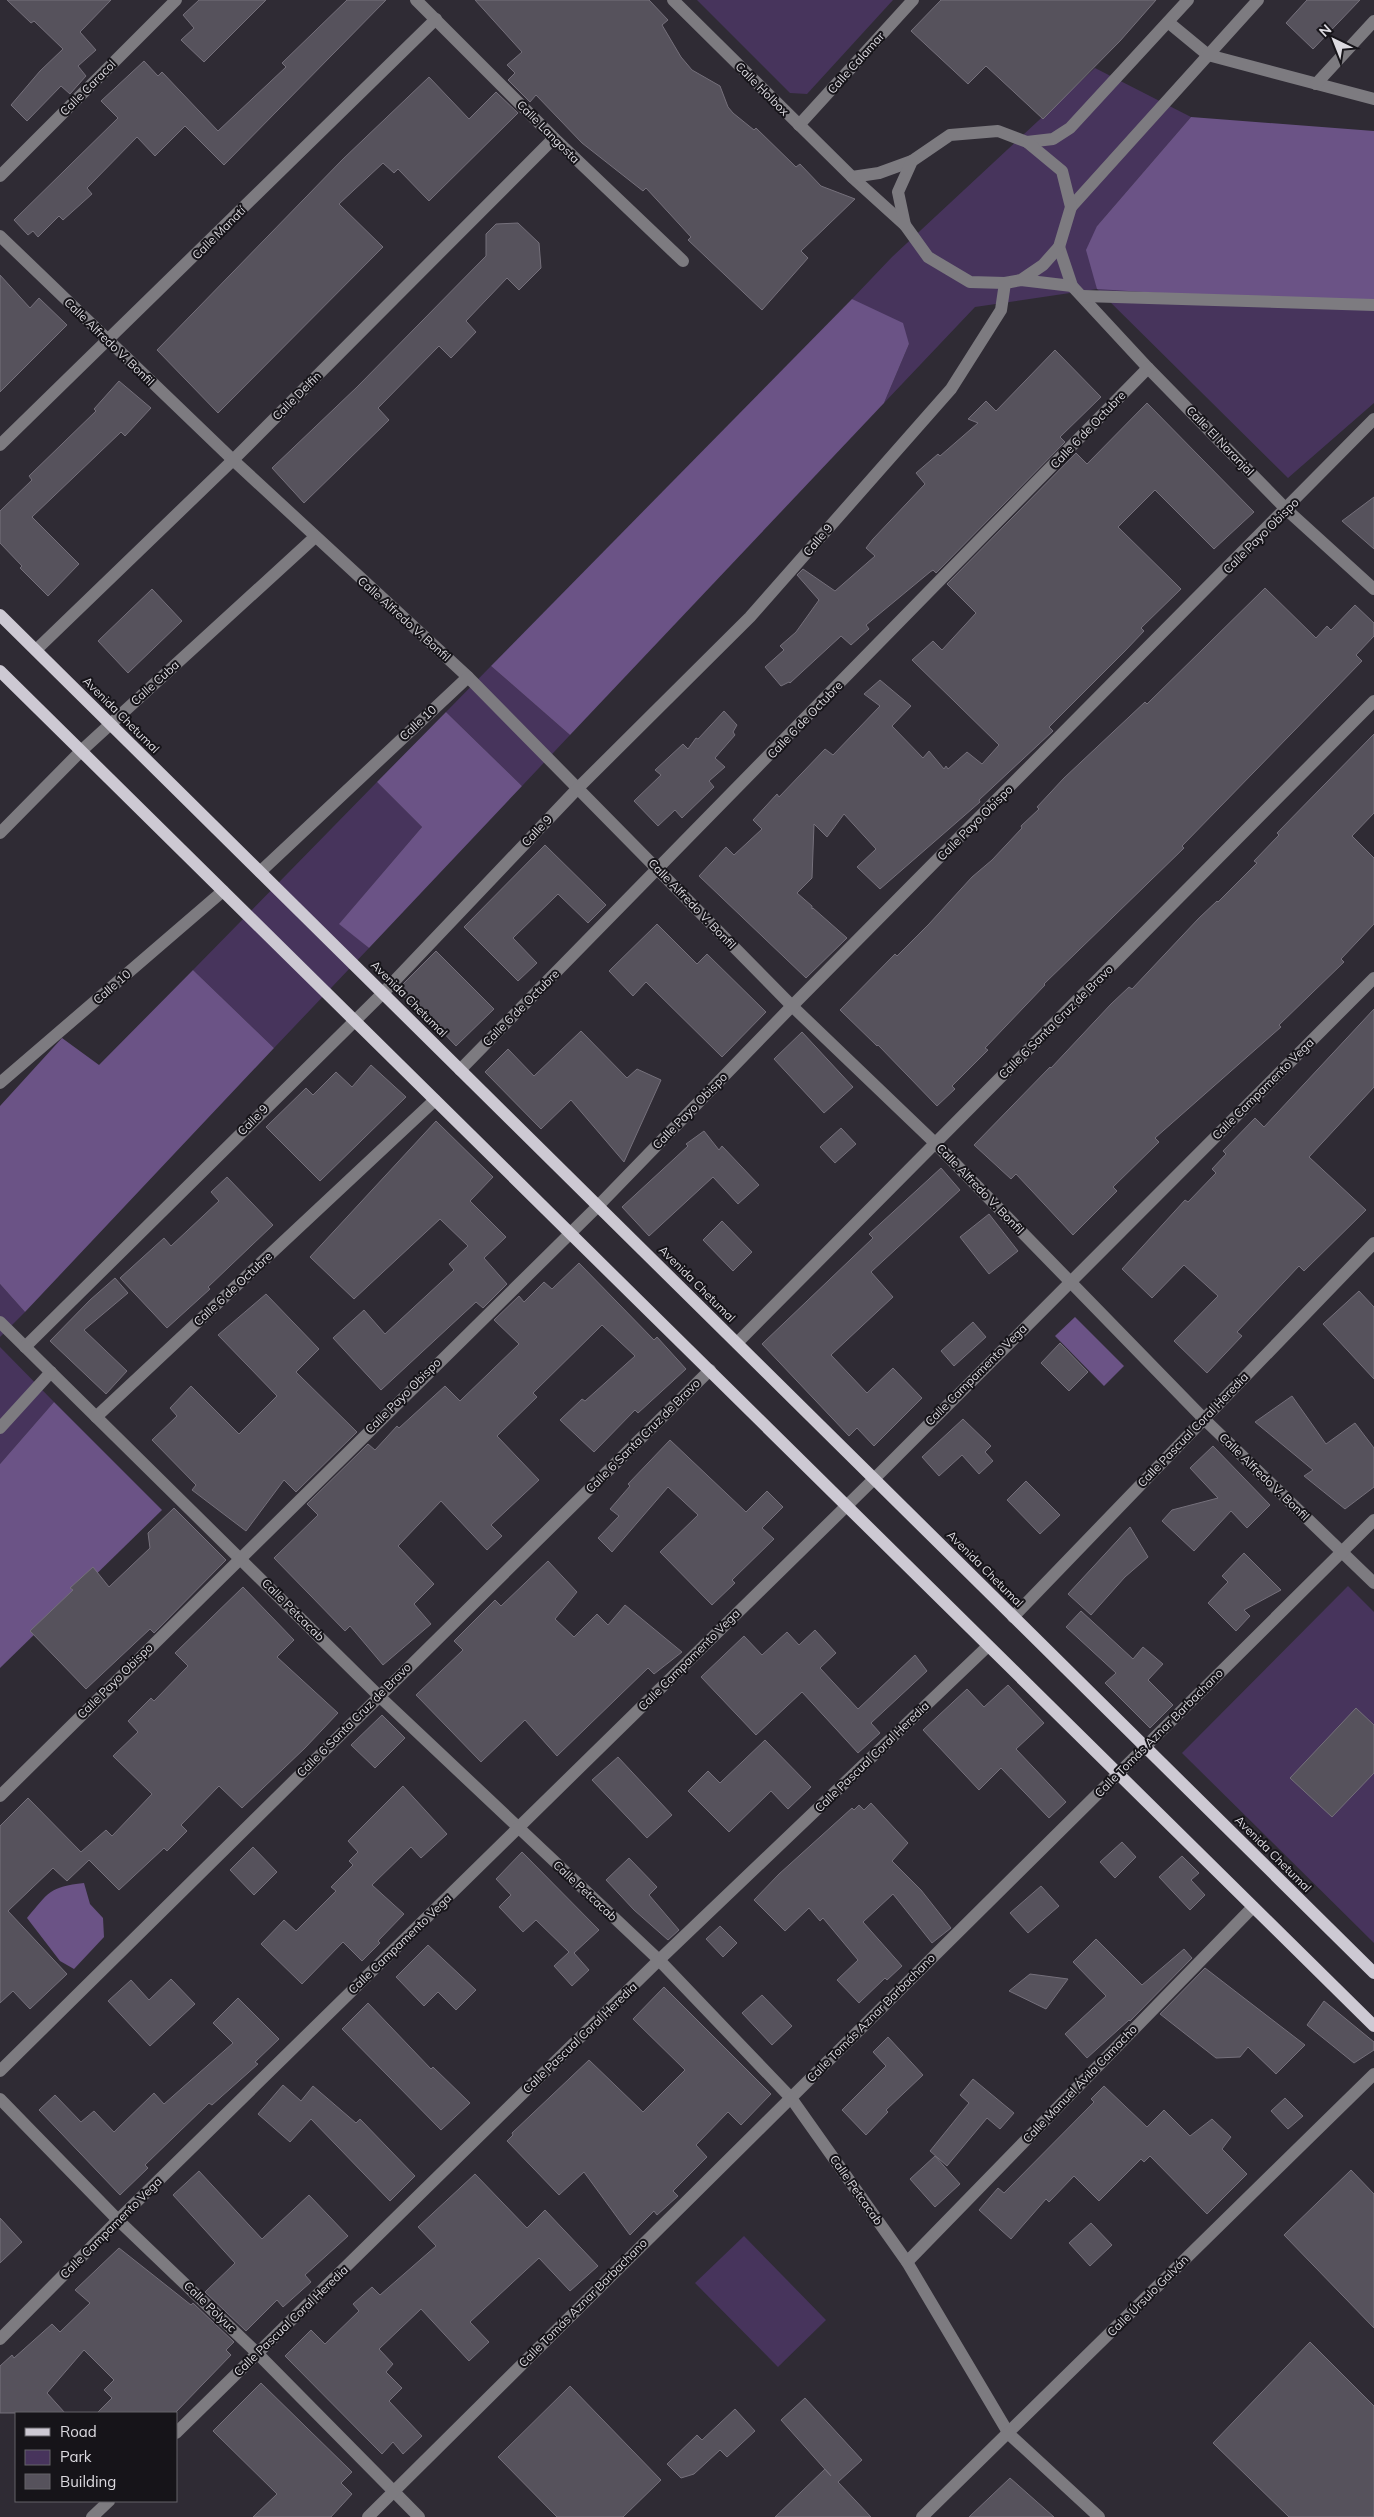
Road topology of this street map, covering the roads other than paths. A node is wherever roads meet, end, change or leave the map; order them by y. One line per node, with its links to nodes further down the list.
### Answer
1 (416, 0): 7 (street, Calle Langosta)
2 (673, 0): 13 (street, Calle Holbox)
3 (913, 0): 13 (street, Calle Calamar)
4 (1188, 0): 9 (street)
5 (1258, 0): 10 (street)
6 (169, 2): 17 (street, Calle Caracol)
7 (436, 18): 14 (street, Calle Langosta); 29 (street, Calle Manatí)
8 (1374, 21): 11 (street)
9 (1168, 22): 10 (street); 15 (street)
10 (1208, 55): 11 (street); 19 (street)
11 (1316, 84): 12 (street)
12 (1374, 100)
13 (800, 125): 18 (street, Calle Holbox)
14 (554, 138): 23 (street, Calle Langosta); 33 (street, Calle Delfin)
15 (1027, 142): 16 (street); 19 (street)
16 (912, 161): 18 (street); 20 (street)
17 (0, 176)
18 (852, 177): 20 (street, Calle Holbox)
19 (1070, 207): 22 (street)
20 (905, 225): 25 (street)
21 (0, 236): 29 (street, Calle Alfredo V. Bonfil)
22 (1059, 247): 24 (street); 26 (street)
23 (683, 261)
24 (1021, 280): 25 (street); 26 (street)
25 (1005, 283): 44 (street, Calle 9)
26 (1072, 286): 27 (street, Calle El Naranjal)
27 (1083, 296): 28 (street); 30 (street, Calle El Naranjal)
28 (1374, 305)
29 (108, 342): 32 (street, Calle Manatí); 33 (street, Calle Alfredo V. Bonfil)
30 (1148, 368): 34 (street, Calle El Naranjal); 46 (street, Calle 6 de Octubre)
31 (1374, 420): 34 (street, Calle Payo Obispo)
32 (0, 445)
33 (233, 460): 35 (street, Calle Alfredo V. Bonfil); 38 (street, Calle Delfin)
34 (1287, 510): 36 (street, Calle El Naranjal); 51 (street, Calle Payo Obispo)
35 (314, 537): 40 (street, Calle Alfredo V. Bonfil); 42 (street, Calle Cuba)
36 (1374, 589)
37 (0, 615): 38 (main road, Avenida Chetumal)
38 (36, 650): 42 (main road, Avenida Chetumal)
39 (0, 671): 43 (main road)
40 (468, 677): 44 (street, Calle Alfredo V. Bonfil); 47 (street, Calle 10)
41 (1374, 701): 56 (street, Calle 6 Santa Cruz de Bravo)
42 (110, 724): 43 (street, Calle Cuba); 47 (main road, Avenida Chetumal)
43 (81, 751): 45 (street, Calle Cuba); 48 (main road)
44 (578, 788): 46 (street, Calle Alfredo V. Bonfil); 50 (street, Calle 9)
45 (0, 833)
46 (658, 870): 51 (street, Calle Alfredo V. Bonfil); 53 (street, Calle 6 de Octubre)
47 (260, 872): 50 (main road, Avenida Chetumal)
48 (223, 891): 52 (main road); 54 (street, Calle 10)
49 (1374, 978): 60 (street, Calle Campamento Vega)
50 (383, 993): 52 (street, Calle 9); 53 (main road, Avenida Chetumal)
51 (792, 1006): 56 (street, Calle Alfredo V. Bonfil); 57 (street, Calle Payo Obispo)
52 (354, 1020): 55 (main road); 63 (street, Calle 9)
53 (460, 1070): 57 (main road, Avenida Chetumal)
54 (0, 1083)
55 (435, 1100): 58 (main road); 66 (street, Calle 6 de Octubre)
56 (936, 1144): 60 (street, Calle Alfredo V. Bonfil); 62 (street, Calle 6 Santa Cruz de Bravo)
57 (598, 1206): 58 (street, Calle Payo Obispo); 62 (main road, Avenida Chetumal)
58 (569, 1232): 64 (main road); 73 (street, Calle Payo Obispo)
59 (1374, 1243): 67 (street, Calle Pascual Coral Heredia)
60 (1069, 1281): 67 (street, Calle Alfredo V. Bonfil); 69 (street, Calle Campamento Vega)
61 (0, 1322): 63 (street, Calle Petcacab)
62 (737, 1343): 69 (main road, Avenida Chetumal)
63 (25, 1346): 65 (street, Calle Petcacab)
64 (710, 1370): 70 (main road); 77 (street, Calle 6 Santa Cruz de Bravo)
65 (51, 1372): 66 (street, Calle Petcacab); 68 (street)
66 (96, 1417): 73 (street, Calle Petcacab)
67 (1204, 1419): 72 (street, Calle Alfredo V. Bonfil); 75 (street, Calle Pascual Coral Heredia)
68 (0, 1428)
69 (874, 1479): 70 (street, Calle Campamento Vega); 75 (main road, Avenida Chetumal)
70 (846, 1505): 76 (main road); 81 (street, Calle Campamento Vega)
71 (1374, 1520): 72 (street, Calle Tomás Aznar Barbachano)
72 (1342, 1552): 74 (street, Calle Alfredo V. Bonfil); 78 (street, Calle Tomás Aznar Barbachano)
73 (240, 1557): 77 (street, Calle Petcacab); 80 (street, Calle Payo Obispo)
74 (1374, 1583)
75 (1013, 1616): 78 (main road, Avenida Chetumal)
76 (988, 1646): 79 (main road); 83 (street, Calle Pascual Coral Heredia)
77 (379, 1696): 81 (street, Calle Petcacab); 86 (street, Calle 6 Santa Cruz de Bravo)
78 (1145, 1747): 79 (street, Calle Tomás Aznar Barbachano); 84 (main road, Avenida Chetumal)
79 (1118, 1774): 82 (main road); 88 (street, Calle Tomás Aznar Barbachano)
80 (0, 1796)
81 (518, 1829): 83 (street, Calle Petcacab); 90 (street, Calle Campamento Vega)
82 (1253, 1907): 85 (main road); 91 (street, Calle Manuel Ávila Camacho)
83 (659, 1960): 88 (street, Calle Petcacab); 93 (street, Calle Pascual Coral Heredia)
84 (1374, 1973)
85 (1374, 2026)
86 (0, 2071)
87 (1374, 2074): 95 (street, Calle Úrsulo Galván)
88 (790, 2098): 91 (street, Calle Petcacab); 96 (street, Calle Tomás Aznar Barbachano)
89 (0, 2099): 90 (street, Calle Polyuc)
90 (118, 2220): 92 (street, Calle Campamento Vega); 93 (street, Calle Polyuc)
91 (907, 2262): 95 (street, Calle Petcacab)
92 (0, 2339)
93 (257, 2353): 94 (street, Calle Pascual Coral Heredia); 96 (street, Calle Polyuc)
94 (178, 2432)
95 (1009, 2434): 101 (street, Calle Úrsulo Galván); 102 (street, Calle Petcacab)
96 (393, 2492): 99 (street, Calle Tomás Aznar Barbachano); 100 (street, Calle Polyuc)
97 (108, 2502): 98 (street)
98 (92, 2517)
99 (368, 2517)
100 (419, 2517)
101 (922, 2517)
102 (1100, 2517)

